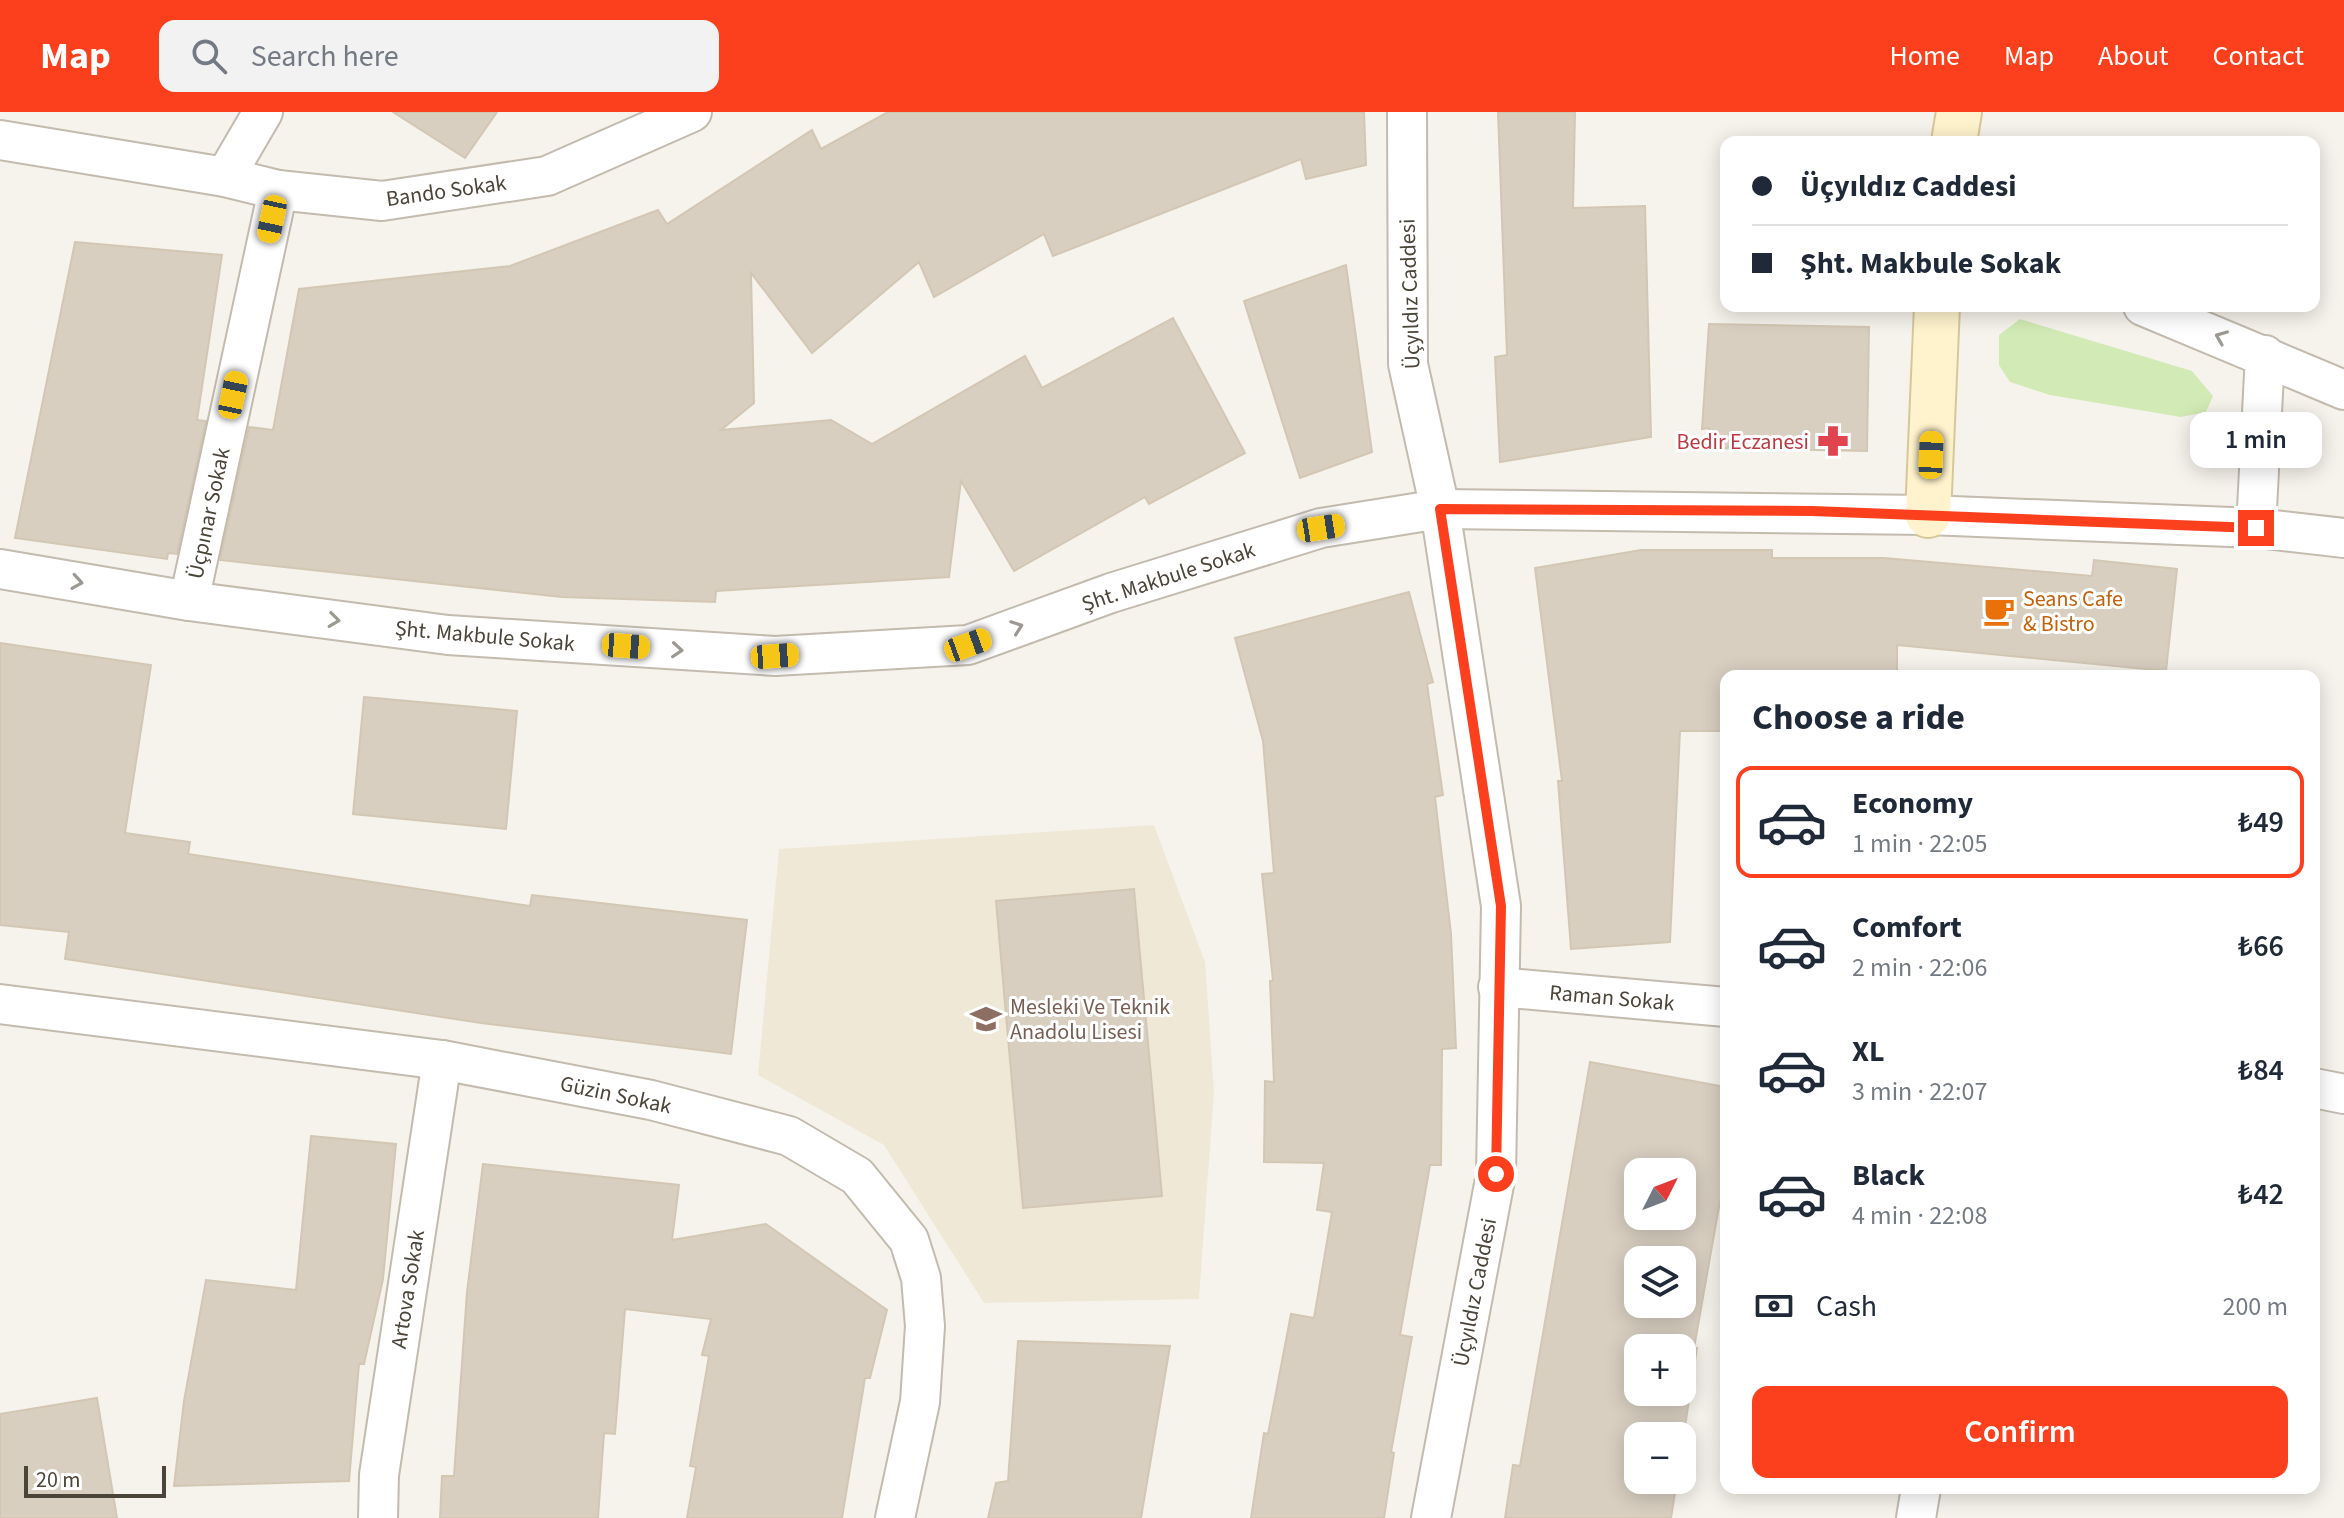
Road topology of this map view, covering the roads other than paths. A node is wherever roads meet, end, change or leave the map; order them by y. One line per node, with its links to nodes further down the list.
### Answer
1 (263, 112): 7 (street)
2 (692, 112): 8 (street, Bando Sokak)
3 (1407, 112): 13 (street, Üçyıldız Caddesi)
4 (1959, 112): 5 (street)
5 (1955, 136)
6 (0, 140): 7 (street, Bando Sokak)
7 (225, 177): 8 (street, Bando Sokak)
8 (278, 190): 18 (street, Üçpınar Sokak)
9 (1937, 312): 14 (street)
10 (2158, 312): 11 (street, one-way to 10)
11 (2265, 355): 12 (street); 15 (street)
12 (2344, 390)
13 (1440, 509): 14 (street, Şht. Makbule Sokak); 18 (street, Şht. Makbule Sokak, one-way to 13); 19 (street, Üçyıldız Caddesi)
14 (1928, 515): 15 (street, Şht. Makbule Sokak)
15 (2256, 528): 16 (street, Şht. Makbule Sokak)
16 (2344, 538)
17 (0, 569): 18 (street, Şht. Makbule Sokak, one-way to 18)
18 (189, 601)
19 (1498, 987): 21 (street, Raman Sokak); 28 (street, Üçyıldız Caddesi)
20 (0, 1004): 22 (street, Güzin Sokak)
21 (1720, 1006)
22 (442, 1060): 26 (street, Artova Sokak); 27 (street, Güzin Sokak)
23 (2320, 1089): 24 (street)
24 (2344, 1094)
25 (1920, 1494): 29 (street)
26 (378, 1518)
27 (895, 1518)
28 (1431, 1518)
29 (1916, 1518)

